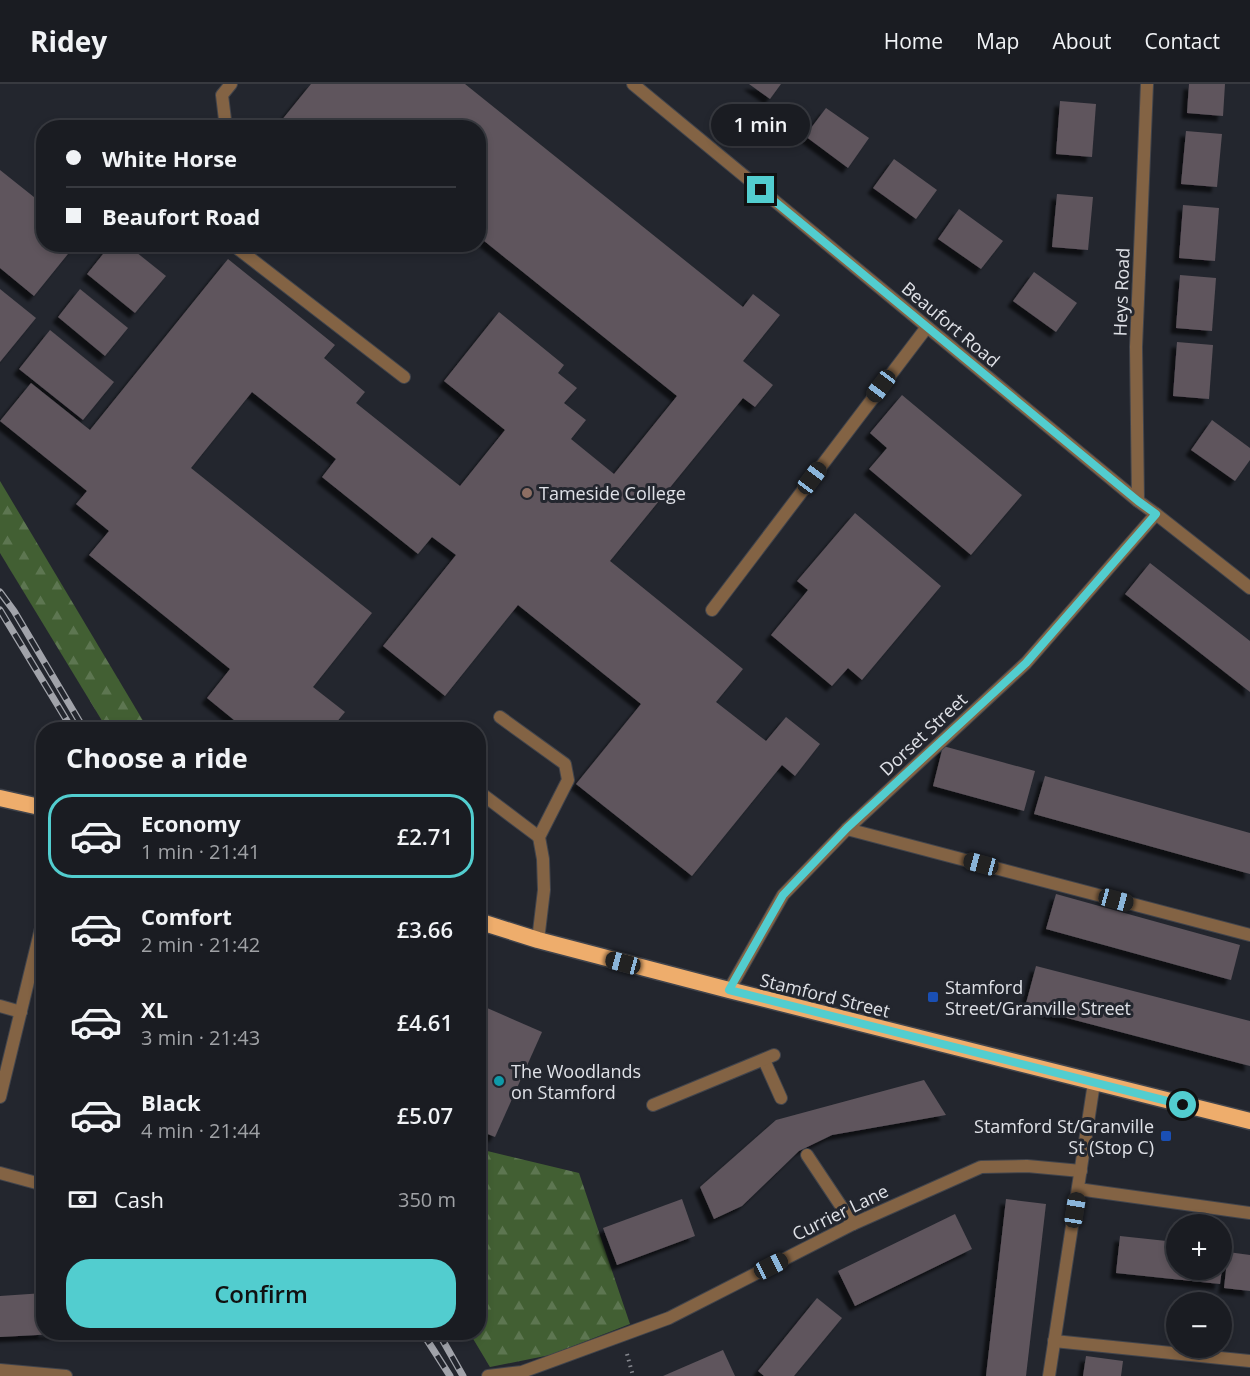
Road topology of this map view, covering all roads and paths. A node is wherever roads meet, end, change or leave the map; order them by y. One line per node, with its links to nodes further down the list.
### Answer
1 (231, 84): 4 (street)
2 (633, 84): 6 (street, Beaufort Road)
3 (1147, 84): 8 (street, Heys Road)
4 (225, 120)
5 (242, 252): 7 (street)
6 (927, 327): 8 (street, Beaufort Road); 11 (street)
7 (404, 377)
8 (1138, 501): 9 (street, Beaufort Road)
9 (1156, 514): 10 (street, Beaufort Road); 16 (street, Dorset Street)
10 (1250, 588)
11 (711, 610)
12 (500, 717): 17 (street)
13 (486, 797): 17 (street)
14 (0, 798): 15 (highway)
15 (36, 806)
16 (847, 828): 19 (street); 22 (street, Dorset Street)
17 (539, 837): 20 (street)
18 (486, 924): 20 (highway, Stamford Street)
19 (1250, 935)
20 (538, 940): 22 (highway, Stamford Street)
21 (36, 949): 24 (street)
22 (729, 990): 25 (highway, Stamford Street)
23 (0, 1006): 24 (street)
24 (21, 1012): 26 (street)
25 (1094, 1083): 29 (highway, Stamford Street); 31 (street)
26 (0, 1097)
27 (781, 1098): 28 (street)
28 (653, 1105)
29 (1250, 1121)
30 (807, 1155): 36 (street)
31 (1081, 1171): 34 (street); 36 (street, Currier Lane)
32 (0, 1173): 33 (street)
33 (36, 1183)
34 (1078, 1189): 35 (street); 37 (street)
35 (1250, 1213)
36 (853, 1224): 41 (street, Currier Lane)
37 (1054, 1341): 38 (street); 42 (street)
38 (1250, 1361)
39 (0, 1370): 40 (street)
40 (66, 1376)
41 (488, 1376)
42 (1049, 1376)

